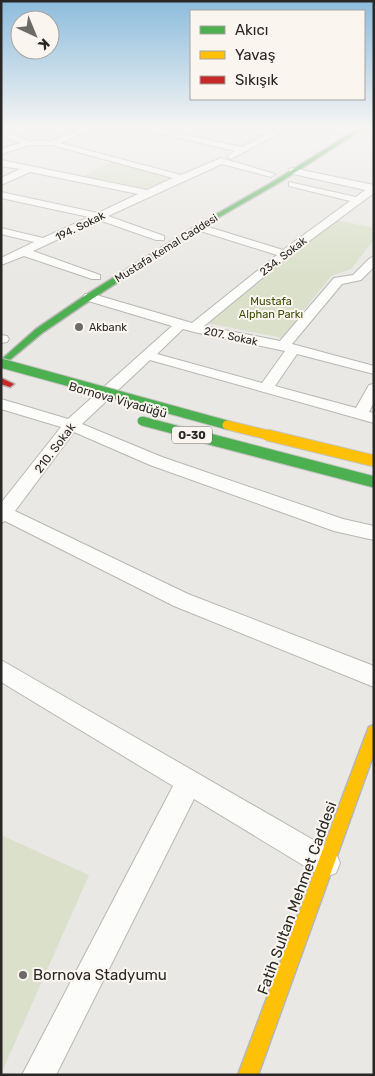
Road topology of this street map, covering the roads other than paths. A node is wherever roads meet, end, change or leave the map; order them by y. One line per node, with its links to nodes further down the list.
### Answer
1 (73, 177): 7 (street)
2 (179, 177): 5 (street)
3 (274, 177): 9 (street); 11 (main road, Mustafa Kemal Caddesi); 13 (main road, Mustafa Kemal Caddesi)
4 (320, 177): 6 (street)
5 (182, 178): 7 (street, 194. Sokak)
6 (372, 189): 9 (street, 234. Sokak)
7 (148, 193): 10 (street, 194. Sokak)
8 (1, 195): 10 (street)
9 (356, 200): 16 (street, 234. Sokak)
10 (99, 216): 13 (street); 14 (street, 194. Sokak)
11 (198, 227): 16 (street); 23 (main road, Mustafa Kemal Caddesi)
12 (1, 231): 14 (street)
13 (160, 238): 17 (main road, Mustafa Kemal Caddesi)
14 (45, 242): 15 (street, 194. Sokak)
15 (24, 252): 19 (street, 194. Sokak); 20 (street)
16 (285, 254): 24 (street, 234. Sokak)
17 (128, 258)
18 (374, 260): 21 (street)
19 (1, 262)
20 (100, 275): 23 (main road, Mustafa Kemal Caddesi)
21 (357, 278): 22 (street); 25 (street)
22 (374, 282)
23 (85, 292): 24 (street, 207. Sokak); 27 (main road, Mustafa Kemal Caddesi)
24 (187, 326): 25 (street, 207. Sokak); 26 (street, 210. Sokak)
25 (288, 348): 28 (street, 207. Sokak); 29 (street)
26 (146, 355): 29 (street); 36 (street, 210. Sokak)
27 (1, 364): 37 (main road, Bornova Viyadüğü / O-30, bridge)
28 (374, 370)
29 (266, 388): 34 (street)
30 (374, 388): 34 (street)
31 (75, 402): 33 (main road, Bornova Viyadüğü)
32 (1, 404): 36 (street)
33 (102, 410)
34 (367, 416)
35 (130, 418): 38 (main road, Bornova Viyadüğü / O-30, bridge)
36 (71, 425): 39 (street, 210. Sokak); 40 (street)
37 (374, 461)
38 (374, 482)
39 (3, 514): 42 (street)
40 (374, 534)
41 (1, 670): 44 (street)
42 (374, 677)
43 (374, 732): 45 (main road, Fatih Sultan Mehmet Caddesi)
44 (189, 782): 45 (street); 46 (street)
45 (326, 863): 47 (main road, Fatih Sultan Mehmet Caddesi)
46 (38, 1075)
47 (248, 1075)

